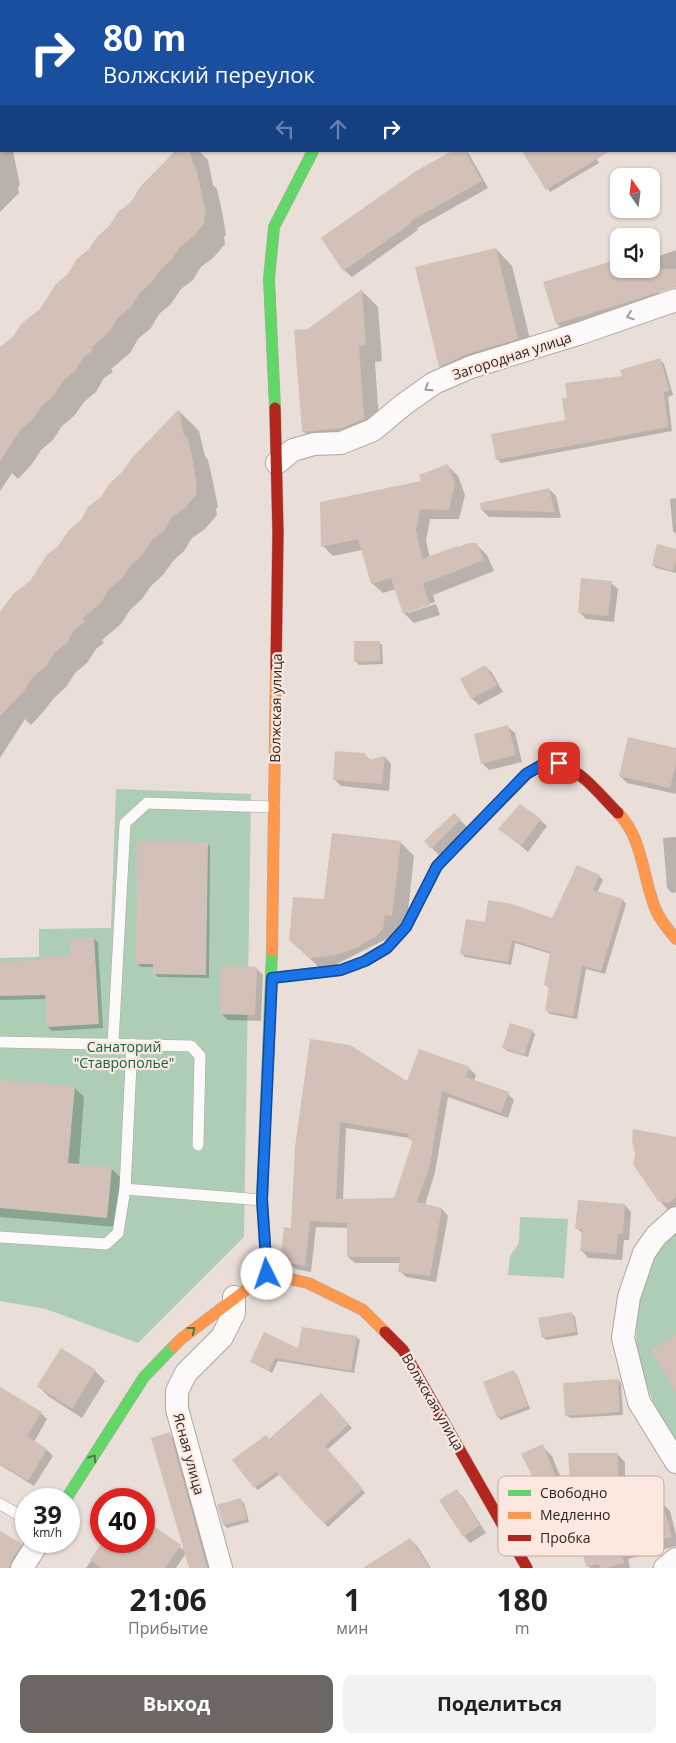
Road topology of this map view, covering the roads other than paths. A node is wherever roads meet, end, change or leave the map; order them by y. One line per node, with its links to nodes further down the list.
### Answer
1 (312, 152): 3 (street, Волжская улица)
2 (676, 300): 3 (street, Загородная улица, one-way to 3)
3 (277, 463): 4 (street, Волжская улица)
4 (275, 807): 6 (street, Волжская улица); 8 (lane)
5 (676, 939): 6 (street)
6 (272, 978): 12 (street, Волжская улица)
7 (0, 1042): 8 (lane)
8 (114, 1043): 9 (lane)
9 (132, 1044): 10 (lane); 11 (lane)
10 (198, 1145)
11 (125, 1189): 12 (lane); 14 (lane)
12 (262, 1200): 15 (street, Волжская улица)
13 (676, 1218): 17 (street)
14 (0, 1237)
15 (267, 1274): 16 (street); 21 (street, Волжская улица)
16 (234, 1297): 18 (street, one-way to 16); 26 (street, Ясная улица)
17 (676, 1462)
18 (73, 1488)
19 (0, 1504): 20 (lane)
20 (15, 1513)
21 (498, 1517)
22 (31, 1553): 25 (street)
23 (520, 1556): 27 (street, Волжская улица)
24 (676, 1559): 28 (street)
25 (22, 1568)
26 (221, 1568)
27 (527, 1568)
28 (665, 1568)

